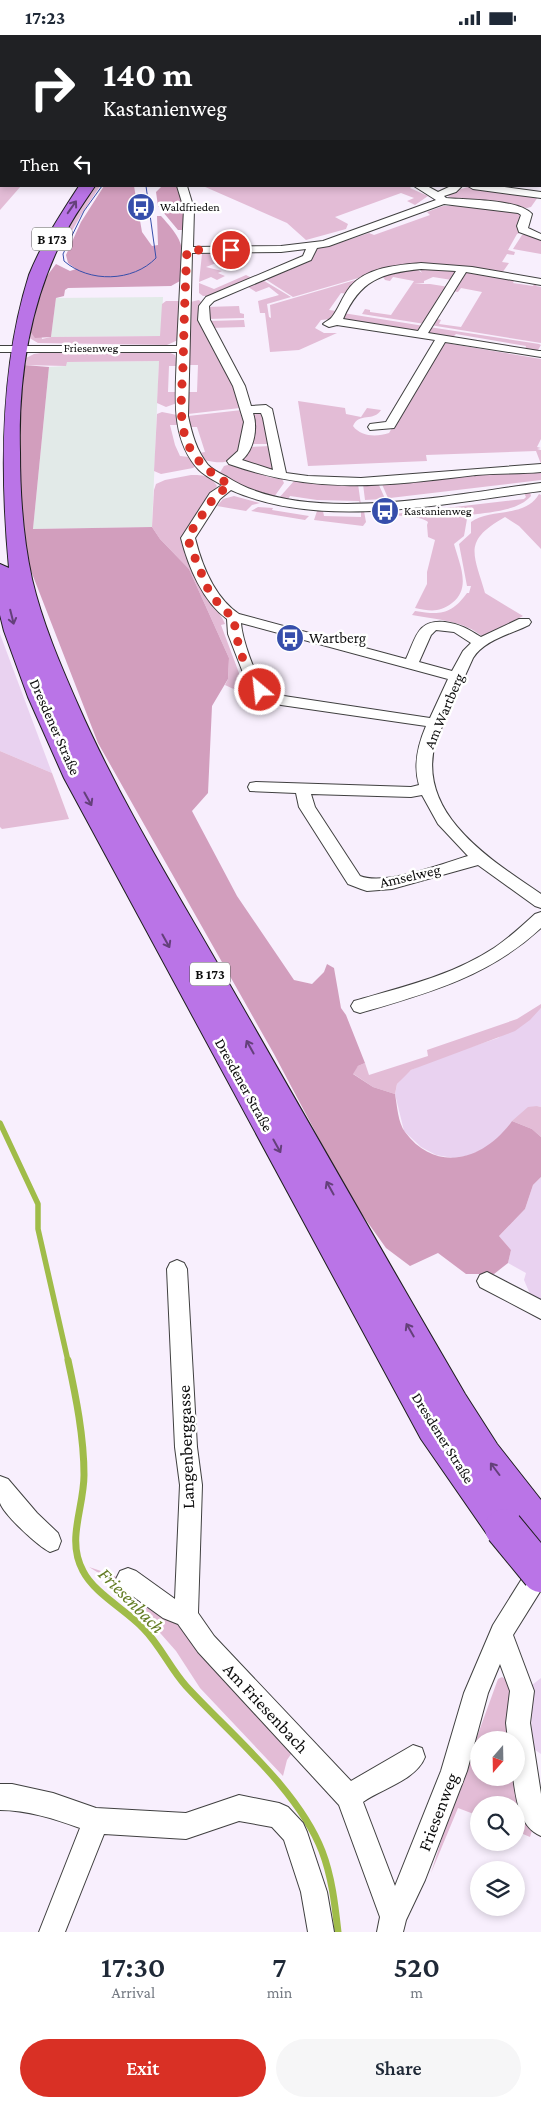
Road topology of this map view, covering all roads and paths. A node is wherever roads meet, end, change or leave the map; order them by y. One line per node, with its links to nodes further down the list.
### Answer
1 (72, 187): 9 (main road, B 173)
2 (86, 187): 20 (main road, B 173, one-way to 2)
3 (182, 187): 13 (street)
4 (422, 187): 8 (street)
5 (456, 187): 8 (street)
6 (481, 187): 7 (street)
7 (541, 195): 10 (street)
8 (440, 198): 10 (street); 12 (street)
9 (53, 211)
10 (527, 214): 11 (street)
11 (541, 237)
12 (309, 247): 13 (street); 17 (street)
13 (187, 250): 16 (street)
14 (463, 269): 15 (street); 18 (street); 18 (street)
15 (541, 281)
16 (184, 298): 17 (street); 21 (street)
17 (210, 299): 23 (street)
18 (421, 335): 19 (street)
19 (442, 338): 22 (street); 24 (street)
20 (5, 349): 21 (street, Friesenweg); 49 (main road, B 173, one-way to 20)
21 (182, 349): 27 (street)
22 (540, 353)
23 (246, 410): 25 (street); 28 (street)
24 (374, 427)
25 (233, 461): 27 (street); 28 (street)
26 (541, 468): 28 (street)
27 (206, 469): 29 (street)
28 (280, 476)
29 (230, 485): 30 (street); 32 (street)
30 (541, 487)
31 (0, 570): 49 (main road, Dresdener Straße / B 173, one-way to 49)
32 (234, 617): 35 (street); 37 (street)
33 (524, 622): 34 (street, Am Wartberg)
34 (481, 643): 35 (street); 36 (street, Am Wartberg)
35 (411, 665): 36 (street)
36 (458, 677): 37 (street, Am Wartberg)
37 (435, 723): 40 (street, Am Wartberg)
38 (256, 787): 39 (street)
39 (302, 788): 40 (street); 41 (street, Amselweg)
40 (426, 789): 41 (street, Am Wartberg)
41 (482, 859): 42 (street, Am Wartberg)
42 (541, 902)
43 (541, 919): 44 (street)
44 (360, 1006)
45 (177, 1269): 54 (street, Langenberggasse)
46 (487, 1281): 47 (street)
47 (541, 1310)
48 (0, 1486): 50 (street)
49 (523, 1521): 52 (main road, Dresdener Straße / B 173, bridge)
50 (50, 1541)
51 (541, 1569): 55 (street, Friesenweg)
52 (541, 1573)
53 (128, 1579): 54 (street)
54 (186, 1616): 58 (street, Am Friesenbach)
55 (500, 1633): 60 (street); 61 (street, Friesenweg)
56 (413, 1757): 58 (street)
57 (0, 1797): 59 (street)
58 (349, 1797): 61 (street, Am Friesenbach)
59 (96, 1821): 62 (street); 63 (street)
60 (541, 1823)
61 (392, 1924)
62 (52, 1932)
63 (321, 1932)

